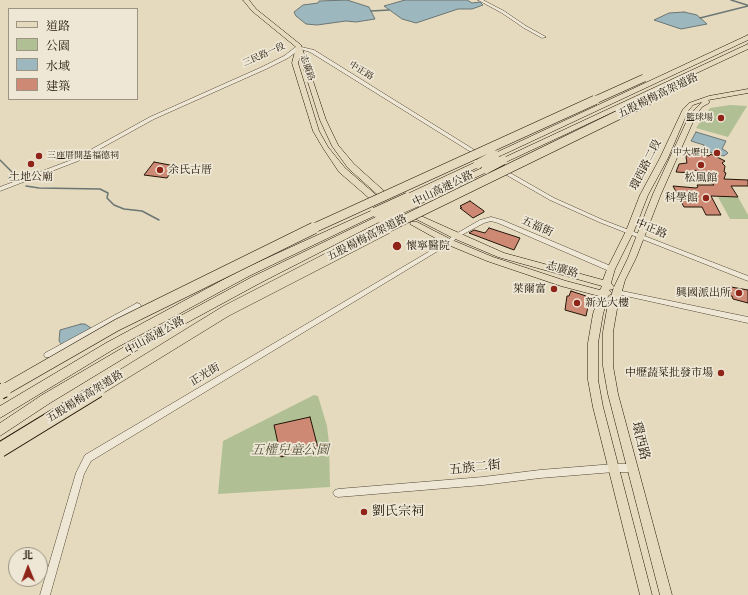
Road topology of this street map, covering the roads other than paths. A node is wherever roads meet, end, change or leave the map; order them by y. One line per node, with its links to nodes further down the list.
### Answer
1 (246, 0): 7 (main road, 中正路)
2 (480, 0): 4 (street)
3 (748, 29): 35 (highway, 五股楊梅高架道路, bridge)
4 (544, 37)
5 (748, 38): 14 (highway, 中山高速公路)
6 (748, 46): 14 (highway, 中山高速公路)
7 (299, 47): 9 (street, 三民路一段); 10 (main road, 志廣路); 13 (street, 中正路); 18 (street, 三民路一段); 20 (main road, 志廣路)
8 (748, 53): 39 (highway, 五股楊梅高架道路, bridge)
9 (277, 61): 10 (street); 18 (street, 三民路一段)
10 (295, 63): 21 (main road, 志廣路)
11 (748, 91): 24 (main road, 環西路二段)
12 (748, 95): 25 (main road, 環西路二段)
13 (473, 151)
14 (499, 158): 15 (highway, 中山高速公路, bridge)
15 (482, 166): 22 (highway, 中山高速公路, bridge); 22 (highway, 中山高速公路, bridge)
16 (505, 172): 24 (street, 中正路)
17 (0, 184): 18 (street, 三民路一段)
18 (10, 184): 19 (street, 三民路一段)
19 (0, 189)
20 (381, 193)
21 (372, 196)
22 (378, 215): 34 (highway, 中山高速公路); 38 (highway, 中山高速公路)
23 (416, 221): 26 (main road, 志廣路)
24 (630, 231): 25 (street, 中正路); 27 (main road, 環西路二段)
25 (641, 237): 28 (street, 中正路); 30 (main road, 環西路二段)
26 (452, 239): 27 (street, 五福街); 29 (main road, 志廣路); 43 (street, 正光街)
27 (611, 269): 29 (main road, 環西路二段)
28 (748, 279)
29 (605, 289): 30 (main road, 志廣路); 40 (main road)
30 (617, 292): 32 (street, 志廣路); 41 (main road, 環西路)
31 (137, 306): 33 (street)
32 (748, 320)
33 (48, 355)
34 (64, 373): 36 (highway); 37 (highway, 中山高速公路)
35 (0, 392)
36 (0, 409)
37 (0, 413)
38 (0, 431)
39 (0, 450)
40 (614, 468): 41 (street, 五族二街); 42 (street, 五族二街); 44 (main road)
41 (632, 468): 45 (main road, 環西路)
42 (338, 493)
43 (45, 595)
44 (646, 595)
45 (666, 595)

